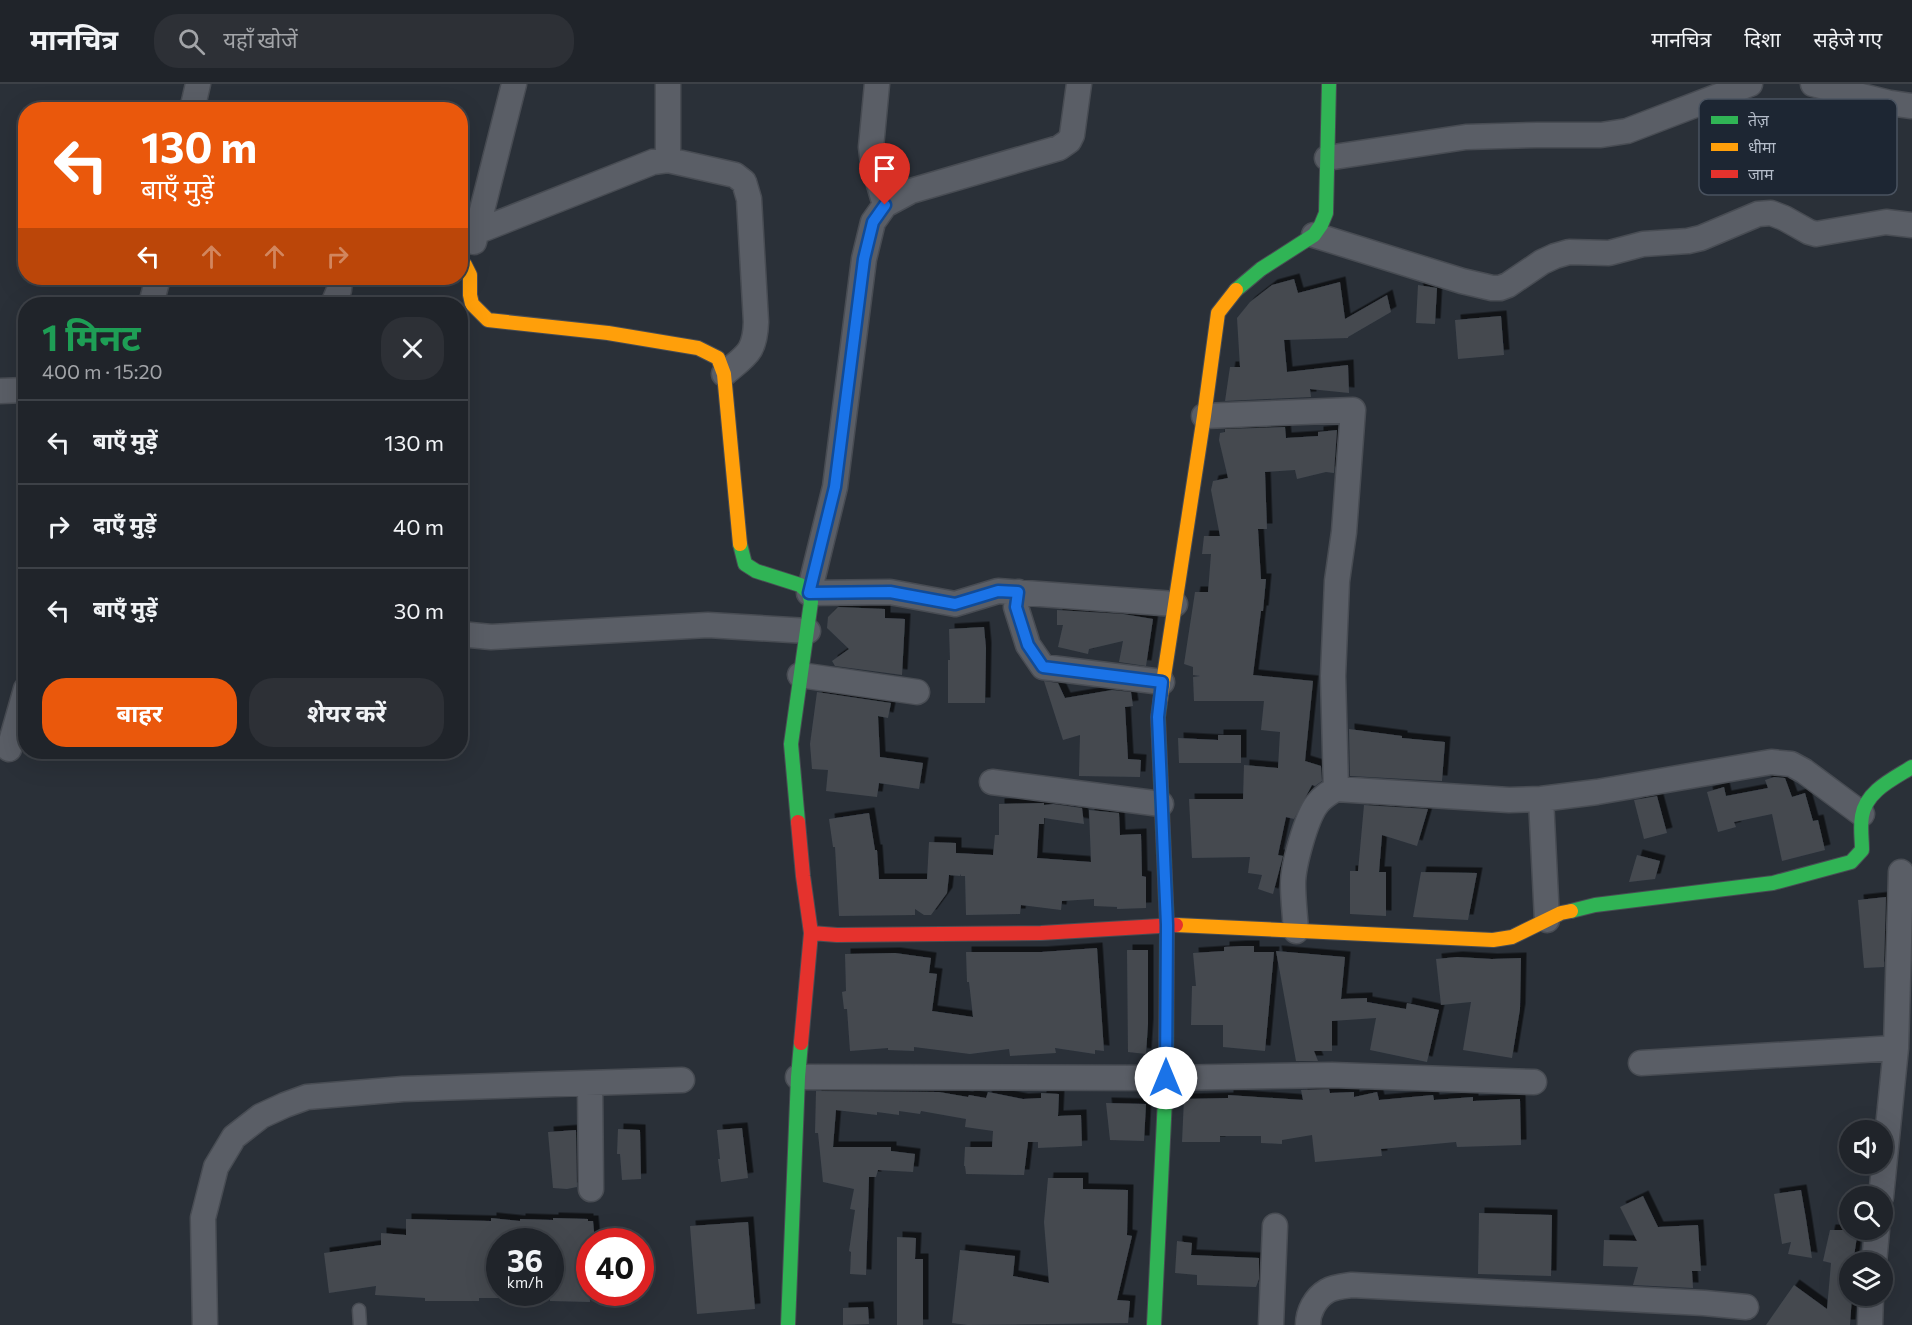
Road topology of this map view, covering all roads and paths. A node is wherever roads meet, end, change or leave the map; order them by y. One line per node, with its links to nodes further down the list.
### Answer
1 (198, 84): 11 (street)
2 (514, 84): 19 (street)
3 (668, 84): 16 (street)
4 (877, 84): 17 (street)
5 (1079, 84): 17 (street)
6 (1329, 84): 15 (street)
7 (1750, 84): 9 (street)
8 (1813, 84): 10 (street)
9 (1711, 99)
10 (1874, 99)
11 (194, 102)
12 (1699, 103): 15 (street)
13 (1897, 104): 14 (street)
14 (1912, 106)
15 (1327, 158): 20 (street)
16 (668, 160): 19 (street); 23 (street)
17 (885, 205): 28 (street)
18 (1912, 225): 20 (street)
19 (476, 232): 21 (street)
20 (1314, 236): 26 (street)
21 (468, 253)
22 (468, 271): 23 (street)
23 (724, 374): 28 (street)
24 (18, 390): 25 (street)
25 (0, 391)
26 (1204, 416): 29 (street); 39 (street)
27 (1018, 592): 28 (street); 29 (street); 33 (street)
28 (809, 593): 30 (street)
29 (1174, 604): 33 (street)
30 (808, 631): 31 (street); 32 (street)
31 (468, 635)
32 (800, 675): 34 (street); 47 (street)
33 (1162, 682): 41 (street)
34 (917, 692)
35 (18, 717): 36 (street)
36 (9, 749)
37 (1912, 767): 42 (street)
38 (992, 782): 41 (street)
39 (1336, 789): 40 (street); 46 (street)
40 (1541, 799): 42 (street); 44 (street)
41 (1161, 804): 45 (street)
42 (1862, 814): 44 (street)
43 (1901, 872): 48 (street)
44 (1547, 920): 46 (street)
45 (1167, 925): 46 (street); 47 (street); 51 (street)
46 (1296, 931)
47 (811, 933): 50 (street)
48 (1896, 1048): 49 (street); 55 (street)
49 (1641, 1063)
50 (798, 1077): 51 (street); 63 (street)
51 (1166, 1078): 53 (street); 64 (street)
52 (682, 1080): 54 (street)
53 (1534, 1082)
54 (590, 1083): 56 (street); 61 (street)
55 (1882, 1186)
56 (591, 1189)
57 (1275, 1226): 65 (street)
58 (1871, 1306): 67 (street)
59 (1746, 1307): 66 (street)
60 (359, 1310): 62 (lane)
61 (205, 1325)
62 (360, 1325)
63 (788, 1325)
64 (1154, 1325)
65 (1271, 1325)
66 (1308, 1325)
67 (1870, 1325)

